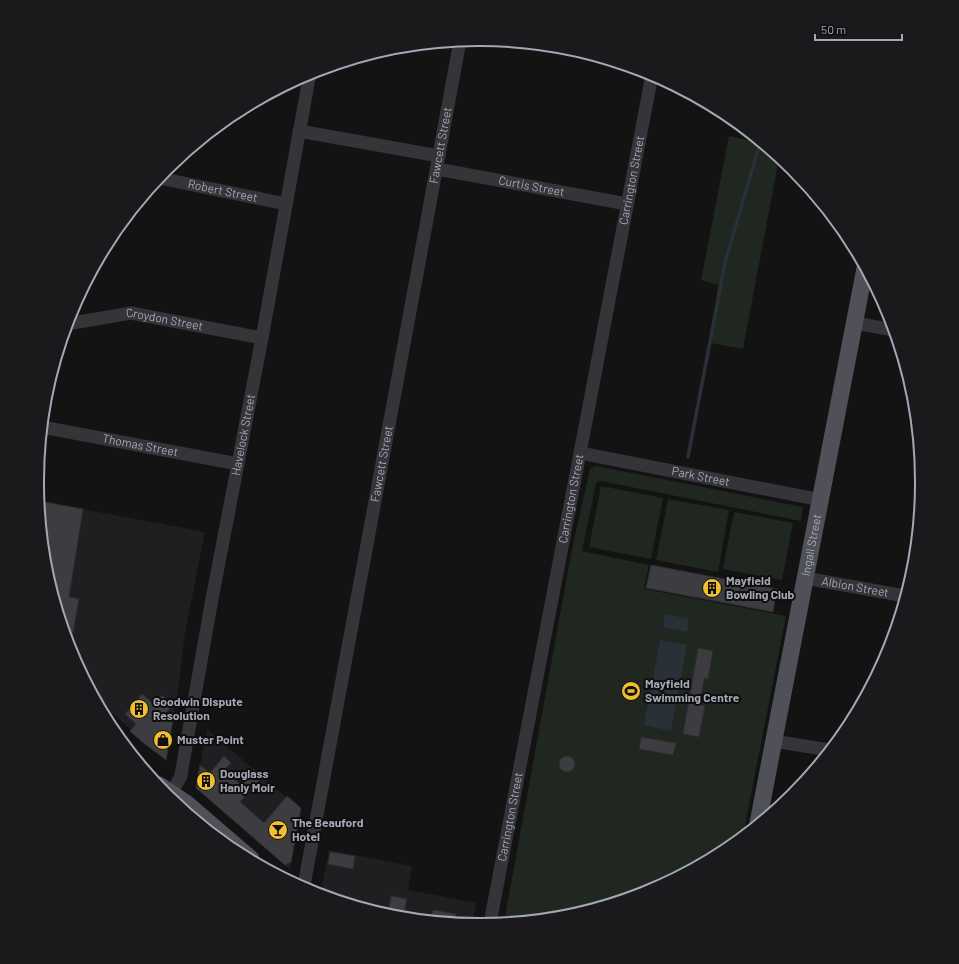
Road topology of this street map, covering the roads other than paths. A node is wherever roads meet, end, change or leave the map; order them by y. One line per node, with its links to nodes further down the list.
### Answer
1 (459, 47): 5 (street, Fawcett Street)
2 (308, 82): 4 (street, Havelock Street)
3 (652, 82): 8 (street, Carrington Street)
4 (299, 131): 5 (street, Curtis Street); 7 (street, Havelock Street)
5 (438, 163): 8 (street, Curtis Street); 26 (street, Fawcett Street)
6 (167, 180): 7 (street, Robert Street)
7 (286, 204): 13 (street, Havelock Street)
8 (627, 204): 15 (street, Carrington Street)
9 (863, 275): 11 (main road, Ingall Street)
10 (74, 323): 13 (street, Croydon Street)
11 (854, 323): 12 (street); 17 (main road, Ingall Street)
12 (887, 329)
13 (262, 338): 16 (street, Havelock Street)
14 (48, 428): 16 (street, Thomas Street)
15 (580, 454): 17 (street, Park Street); 27 (street, Carrington Street)
16 (238, 464): 22 (street, Havelock Street)
17 (821, 500): 18 (main road, Ingall Street)
18 (805, 578): 19 (street, Albion Street); 20 (main road, Ingall Street)
19 (900, 595)
20 (774, 741): 21 (street); 24 (main road, Ingall Street)
21 (823, 749)
22 (170, 788)
23 (185, 803): 25 (main road)
24 (759, 816)
25 (218, 831)
26 (305, 881)
27 (491, 918)

